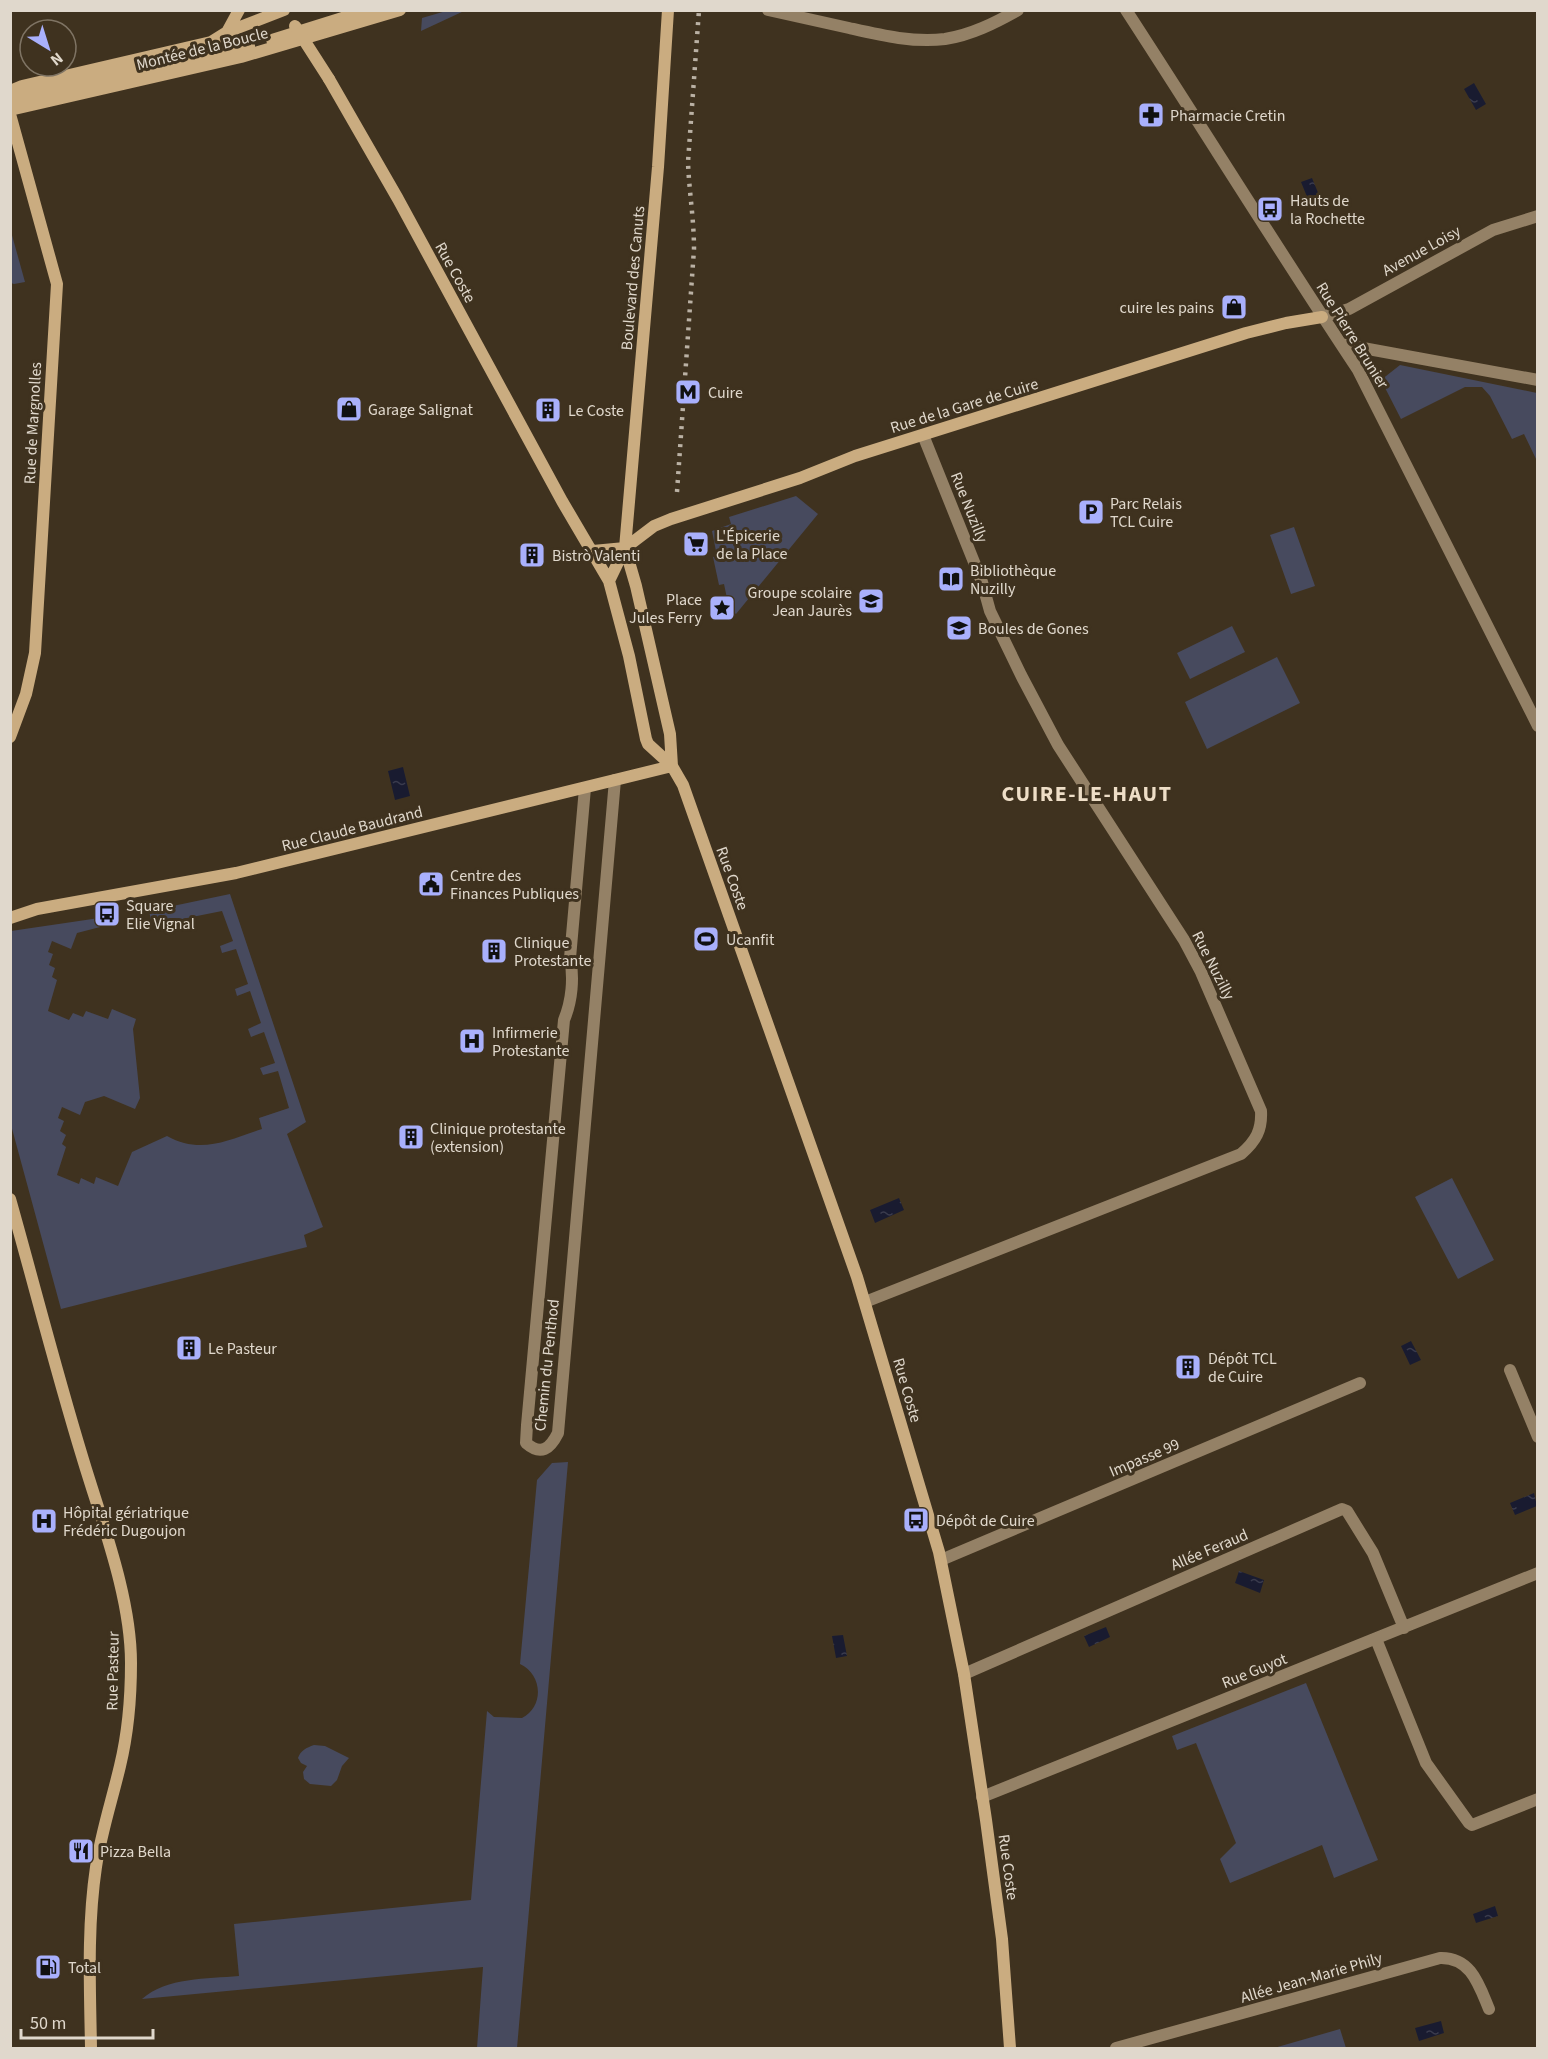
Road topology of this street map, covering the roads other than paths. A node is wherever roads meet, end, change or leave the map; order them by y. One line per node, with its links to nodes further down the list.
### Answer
1 (239, 10): 9 (street)
2 (285, 10): 9 (street); 20 (street, Rue Coste, bridge)
3 (368, 10): 11 (street, Montée de la Boucle)
4 (400, 10): 12 (street, Montée de la Boucle)
5 (668, 10): 19 (street, Boulevard des Canuts)
6 (768, 10): 7 (street)
7 (1017, 10)
8 (1126, 10): 15 (street, Rue Pierre Brunier)
9 (227, 32): 10 (street)
10 (10, 91)
11 (10, 98)
12 (10, 112): 13 (street, Rue de Margnolles)
13 (17, 152): 23 (street, Rue de Margnolles)
14 (1538, 216): 15 (street, Avenue Loisy)
15 (1322, 317): 16 (street, Rue Pierre Brunier); 18 (street, Rue de la Gare de Cuire)
16 (1341, 344): 17 (street); 22 (street, Rue Pierre Brunier)
17 (1538, 380)
18 (924, 435): 19 (street, Rue de la Gare de Cuire); 31 (street, Rue Nuzilly)
19 (625, 548): 20 (street); 21 (street); 24 (street, Rue Coste)
20 (593, 551): 21 (street, Rue Coste)
21 (609, 580): 24 (street, Rue Coste)
22 (1538, 726)
23 (10, 737)
24 (672, 766): 25 (street, Rue Claude Baudrand); 31 (street, Rue Coste)
25 (615, 780): 26 (street, Rue Claude Baudrand); 26 (street, Chemin du Penthod)
26 (585, 788): 28 (street, Rue Claude Baudrand)
27 (10, 909): 28 (street, Rue Claude Baudrand)
28 (37, 909): 29 (street, Rue Claude Baudrand)
29 (10, 918)
30 (10, 1199): 43 (street, Rue Pasteur)
31 (865, 1302): 35 (street, Rue Coste)
32 (1510, 1370): 34 (street)
33 (1360, 1383): 35 (street, Impasse 99)
34 (1538, 1437)
35 (941, 1560): 39 (street, Rue Coste)
36 (1538, 1574): 37 (street, Rue Guyot)
37 (1404, 1628): 38 (street, Rue Guyot); 39 (street, Allée Feraud)
38 (1376, 1639): 40 (street, Rue Guyot); 41 (street)
39 (964, 1674): 40 (street, Rue Coste)
40 (982, 1797): 44 (street, Rue Coste)
41 (1538, 1799)
42 (1489, 2009): 45 (street, Allée Jean-Marie Phily)
43 (92, 2049)
44 (1010, 2049)
45 (1116, 2049)

